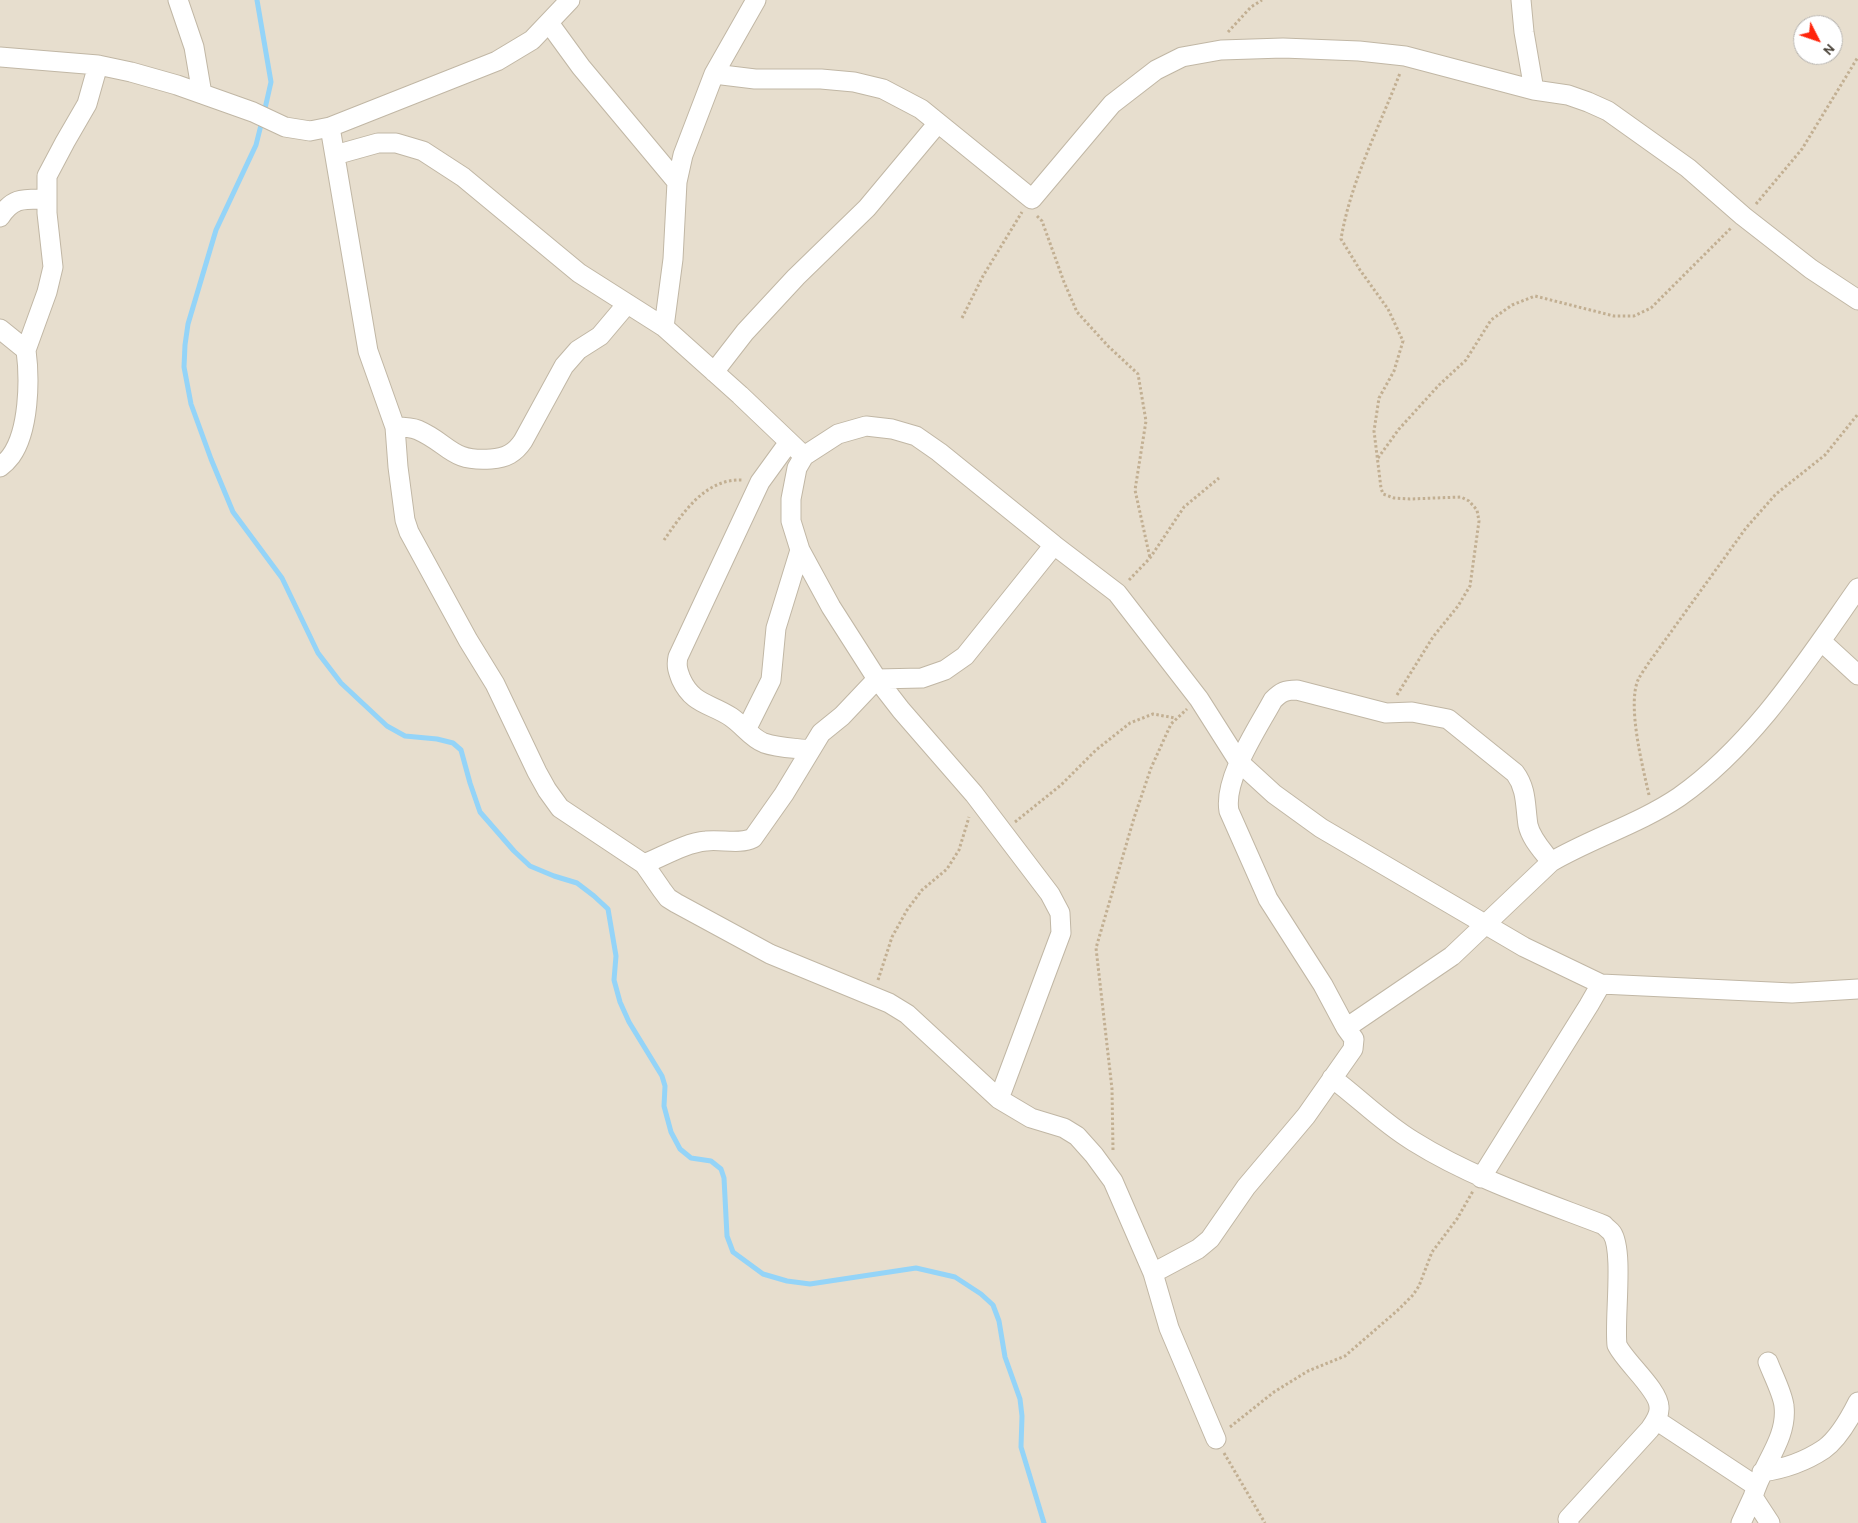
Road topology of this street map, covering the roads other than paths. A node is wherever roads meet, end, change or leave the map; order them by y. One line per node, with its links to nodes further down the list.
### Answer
1 (178, 0): 10 (street)
2 (570, 0): 5 (street)
3 (756, 0): 8 (street)
4 (1520, 0): 9 (street)
5 (548, 23): 12 (street); 14 (street)
6 (0, 57): 7 (street)
7 (98, 65): 10 (street); 15 (street)
8 (714, 74): 11 (street); 14 (street)
9 (1534, 90): 11 (street); 17 (street)
10 (202, 94): 12 (street)
11 (938, 123): 22 (street)
12 (330, 127): 13 (street)
13 (336, 155): 18 (street); 23 (street)
14 (677, 182): 19 (street)
15 (46, 199): 16 (street); 21 (street)
16 (0, 217)
17 (1858, 300)
18 (627, 304): 19 (street); 23 (street)
19 (664, 328): 22 (street)
20 (0, 329): 21 (street)
21 (26, 350): 26 (street)
22 (714, 372): 24 (street)
23 (395, 426): 37 (street)
24 (789, 442): 25 (street); 33 (street)
25 (804, 456): 27 (street); 28 (street)
26 (0, 468)
27 (1054, 545): 32 (street); 35 (street)
28 (800, 550): 32 (street); 33 (street)
29 (1858, 588): 30 (street)
30 (1821, 641): 31 (street); 36 (street)
31 (1858, 675)
32 (877, 679): 34 (street); 43 (street)
33 (746, 730): 34 (street)
34 (810, 750): 37 (street)
35 (1239, 762): 36 (street); 38 (street); 41 (street)
36 (1551, 862): 38 (street)
37 (644, 864): 43 (street)
38 (1486, 925): 39 (street); 41 (street)
39 (1601, 984): 40 (street); 44 (street)
40 (1858, 989)
41 (1346, 1028): 42 (street)
42 (1332, 1078): 44 (street); 45 (street)
43 (999, 1099): 45 (street)
44 (1481, 1178): 48 (street)
45 (1152, 1273): 49 (street)
46 (1768, 1362): 50 (street)
47 (1858, 1402): 50 (street)
48 (1656, 1420): 50 (street); 51 (street)
49 (1216, 1439)
50 (1757, 1485): 52 (street); 53 (street)
51 (1569, 1523)
52 (1741, 1523)
53 (1770, 1523)

